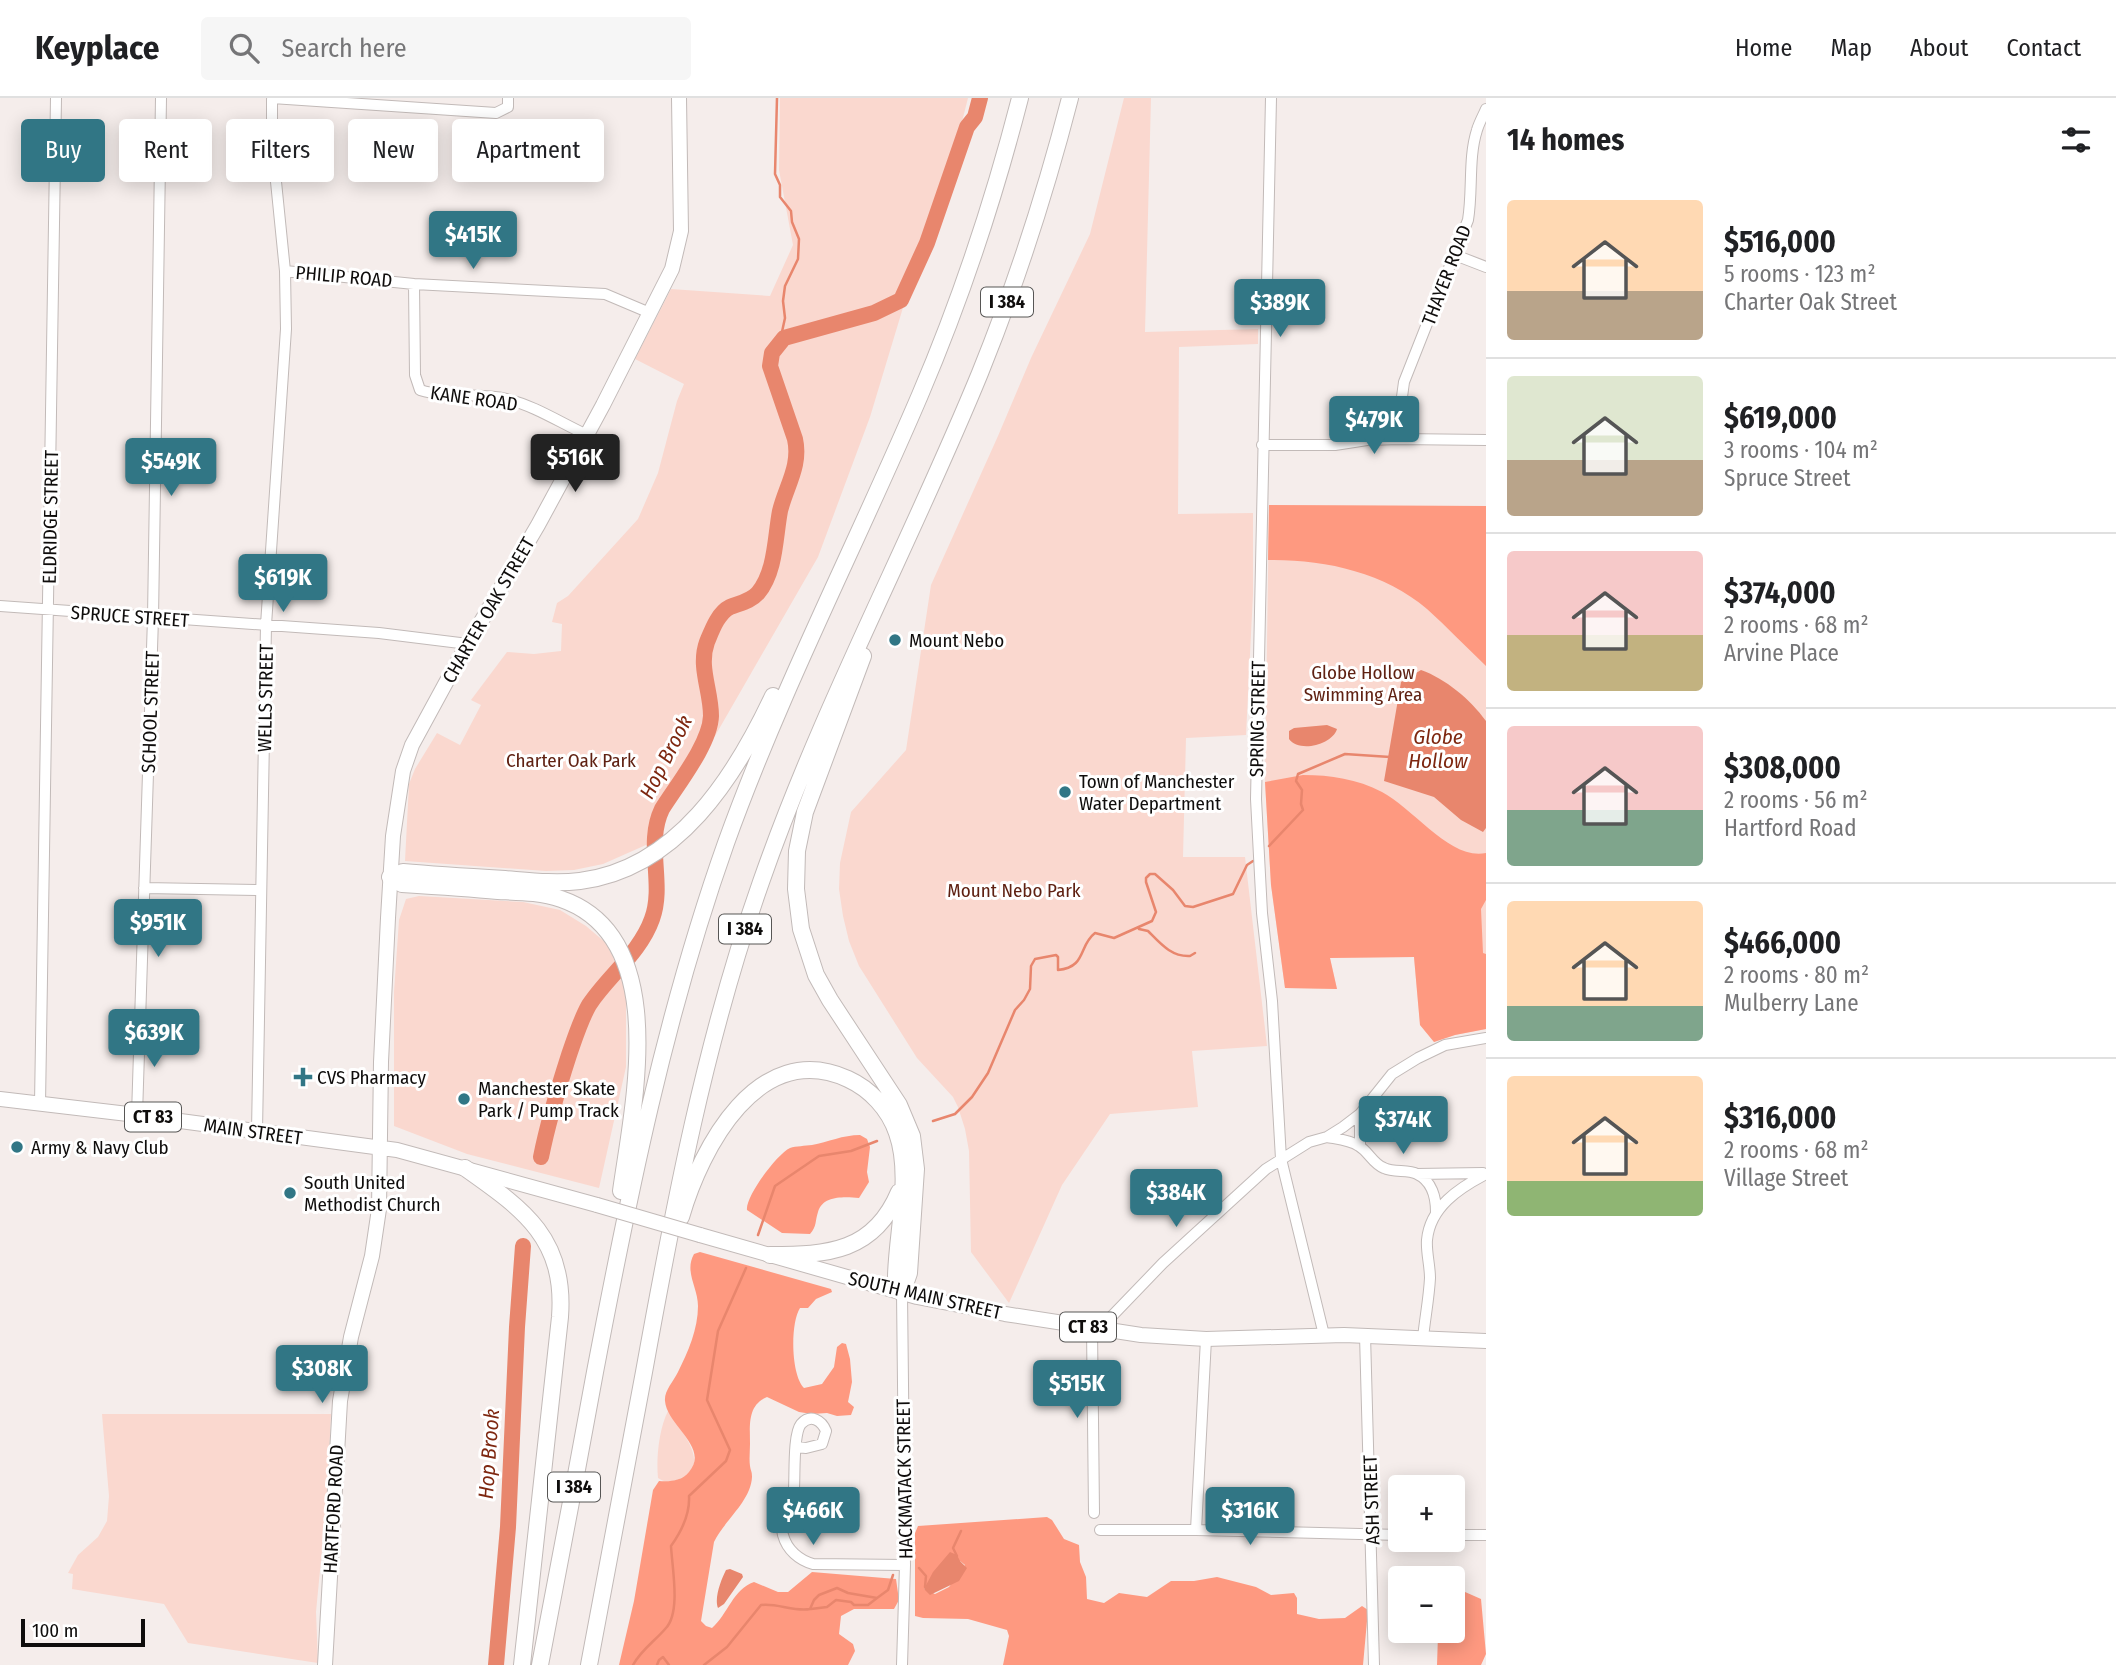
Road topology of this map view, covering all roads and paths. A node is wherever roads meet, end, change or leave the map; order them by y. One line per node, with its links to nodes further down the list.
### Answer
1 (56, 98): 22 (street, ELDRIDGE STREET)
2 (160, 98): 23 (street, SCHOOL STREET)
3 (272, 98): 4 (street); 12 (street, WELLS STREET)
4 (508, 98)
5 (679, 98): 14 (main road, CHARTER OAK STREET)
6 (1020, 98): 20 (highway, I 384)
7 (1070, 98): 19 (highway, I 384)
8 (1271, 98): 18 (street, SPRING STREET)
9 (1486, 109): 10 (street, THAYER ROAD)
10 (1455, 255): 11 (street); 16 (street, THAYER ROAD)
11 (1486, 267)
12 (285, 271): 13 (street, PHILIP ROAD); 24 (street, WELLS STREET)
13 (414, 284): 14 (street, PHILIP ROAD); 15 (street, KANE ROAD)
14 (650, 313): 15 (main road, CHARTER OAK STREET)
15 (587, 435): 25 (main road, CHARTER OAK STREET)
16 (1399, 439): 17 (street); 18 (street)
17 (1486, 440)
18 (1262, 445): 38 (street, SPRING STREET)
19 (893, 566): 45 (highway); 47 (highway, I 384)
20 (842, 568): 26 (highway); 46 (highway, I 384)
21 (0, 606): 22 (street, SPRUCE STREET)
22 (49, 610): 23 (street, SPRUCE STREET); 31 (street, ELDRIDGE STREET)
23 (153, 618): 24 (street, SPRUCE STREET); 27 (street, SCHOOL STREET)
24 (266, 625): 25 (street, SPRUCE STREET); 28 (street, WELLS STREET)
25 (468, 644): 26 (main road, CHARTER OAK STREET)
26 (390, 877): 37 (main road, CHARTER OAK STREET); 46 (highway)
27 (144, 888): 28 (street); 33 (street, SCHOOL STREET)
28 (261, 890): 34 (street, WELLS STREET)
29 (1486, 1038): 32 (street)
30 (0, 1100): 31 (main road, MAIN STREET / CT 83)
31 (40, 1104): 33 (main road, MAIN STREET / CT 83)
32 (1360, 1114): 35 (street); 36 (street)
33 (137, 1115): 34 (main road, MAIN STREET / CT 83)
34 (257, 1131): 37 (main road, MAIN STREET / CT 83)
35 (1327, 1137): 36 (street); 38 (street)
36 (1360, 1146): 40 (street)
37 (380, 1147): 39 (main road, SOUTH MAIN STREET / CT 83); 63 (main road, HARTFORD ROAD)
38 (1281, 1159): 48 (street); 49 (street, SPRING STREET)
39 (465, 1168): 44 (main road, SOUTH MAIN STREET / CT 83, bridge); 64 (highway)
40 (1418, 1174): 41 (street); 43 (street)
41 (1486, 1174): 43 (street)
42 (903, 1176): 44 (highway); 45 (highway); 47 (highway)
43 (1436, 1212): 51 (street)
44 (770, 1255): 45 (main road, SOUTH MAIN STREET / CT 83)
45 (902, 1293): 48 (main road, SOUTH MAIN STREET / CT 83); 62 (street, HACKMATACK STREET)
46 (607, 1309): 65 (highway, I 384)
47 (655, 1310): 66 (highway, I 384)
48 (1098, 1329): 52 (main road, SOUTH MAIN STREET / CT 83); 55 (street)
49 (1324, 1335): 50 (main road, SOUTH MAIN STREET / CT 83); 52 (main road, SOUTH MAIN STREET / CT 83)
50 (1365, 1335): 51 (main road, SOUTH MAIN STREET / CT 83); 58 (street, ASH STREET)
51 (1423, 1338): 53 (main road, SOUTH MAIN STREET / CT 83)
52 (1206, 1339): 57 (street)
53 (1486, 1341)
54 (796, 1447): 62 (street)
55 (1094, 1513)
56 (1101, 1530): 57 (street)
57 (1196, 1530): 58 (street)
58 (1372, 1534): 59 (street); 68 (street, ASH STREET)
59 (1388, 1535)
60 (1465, 1535): 61 (street)
61 (1486, 1535)
62 (905, 1565): 67 (street, HACKMATACK STREET)
63 (325, 1665)
64 (522, 1665)
65 (540, 1665)
66 (589, 1665)
67 (902, 1665)
68 (1374, 1665)

